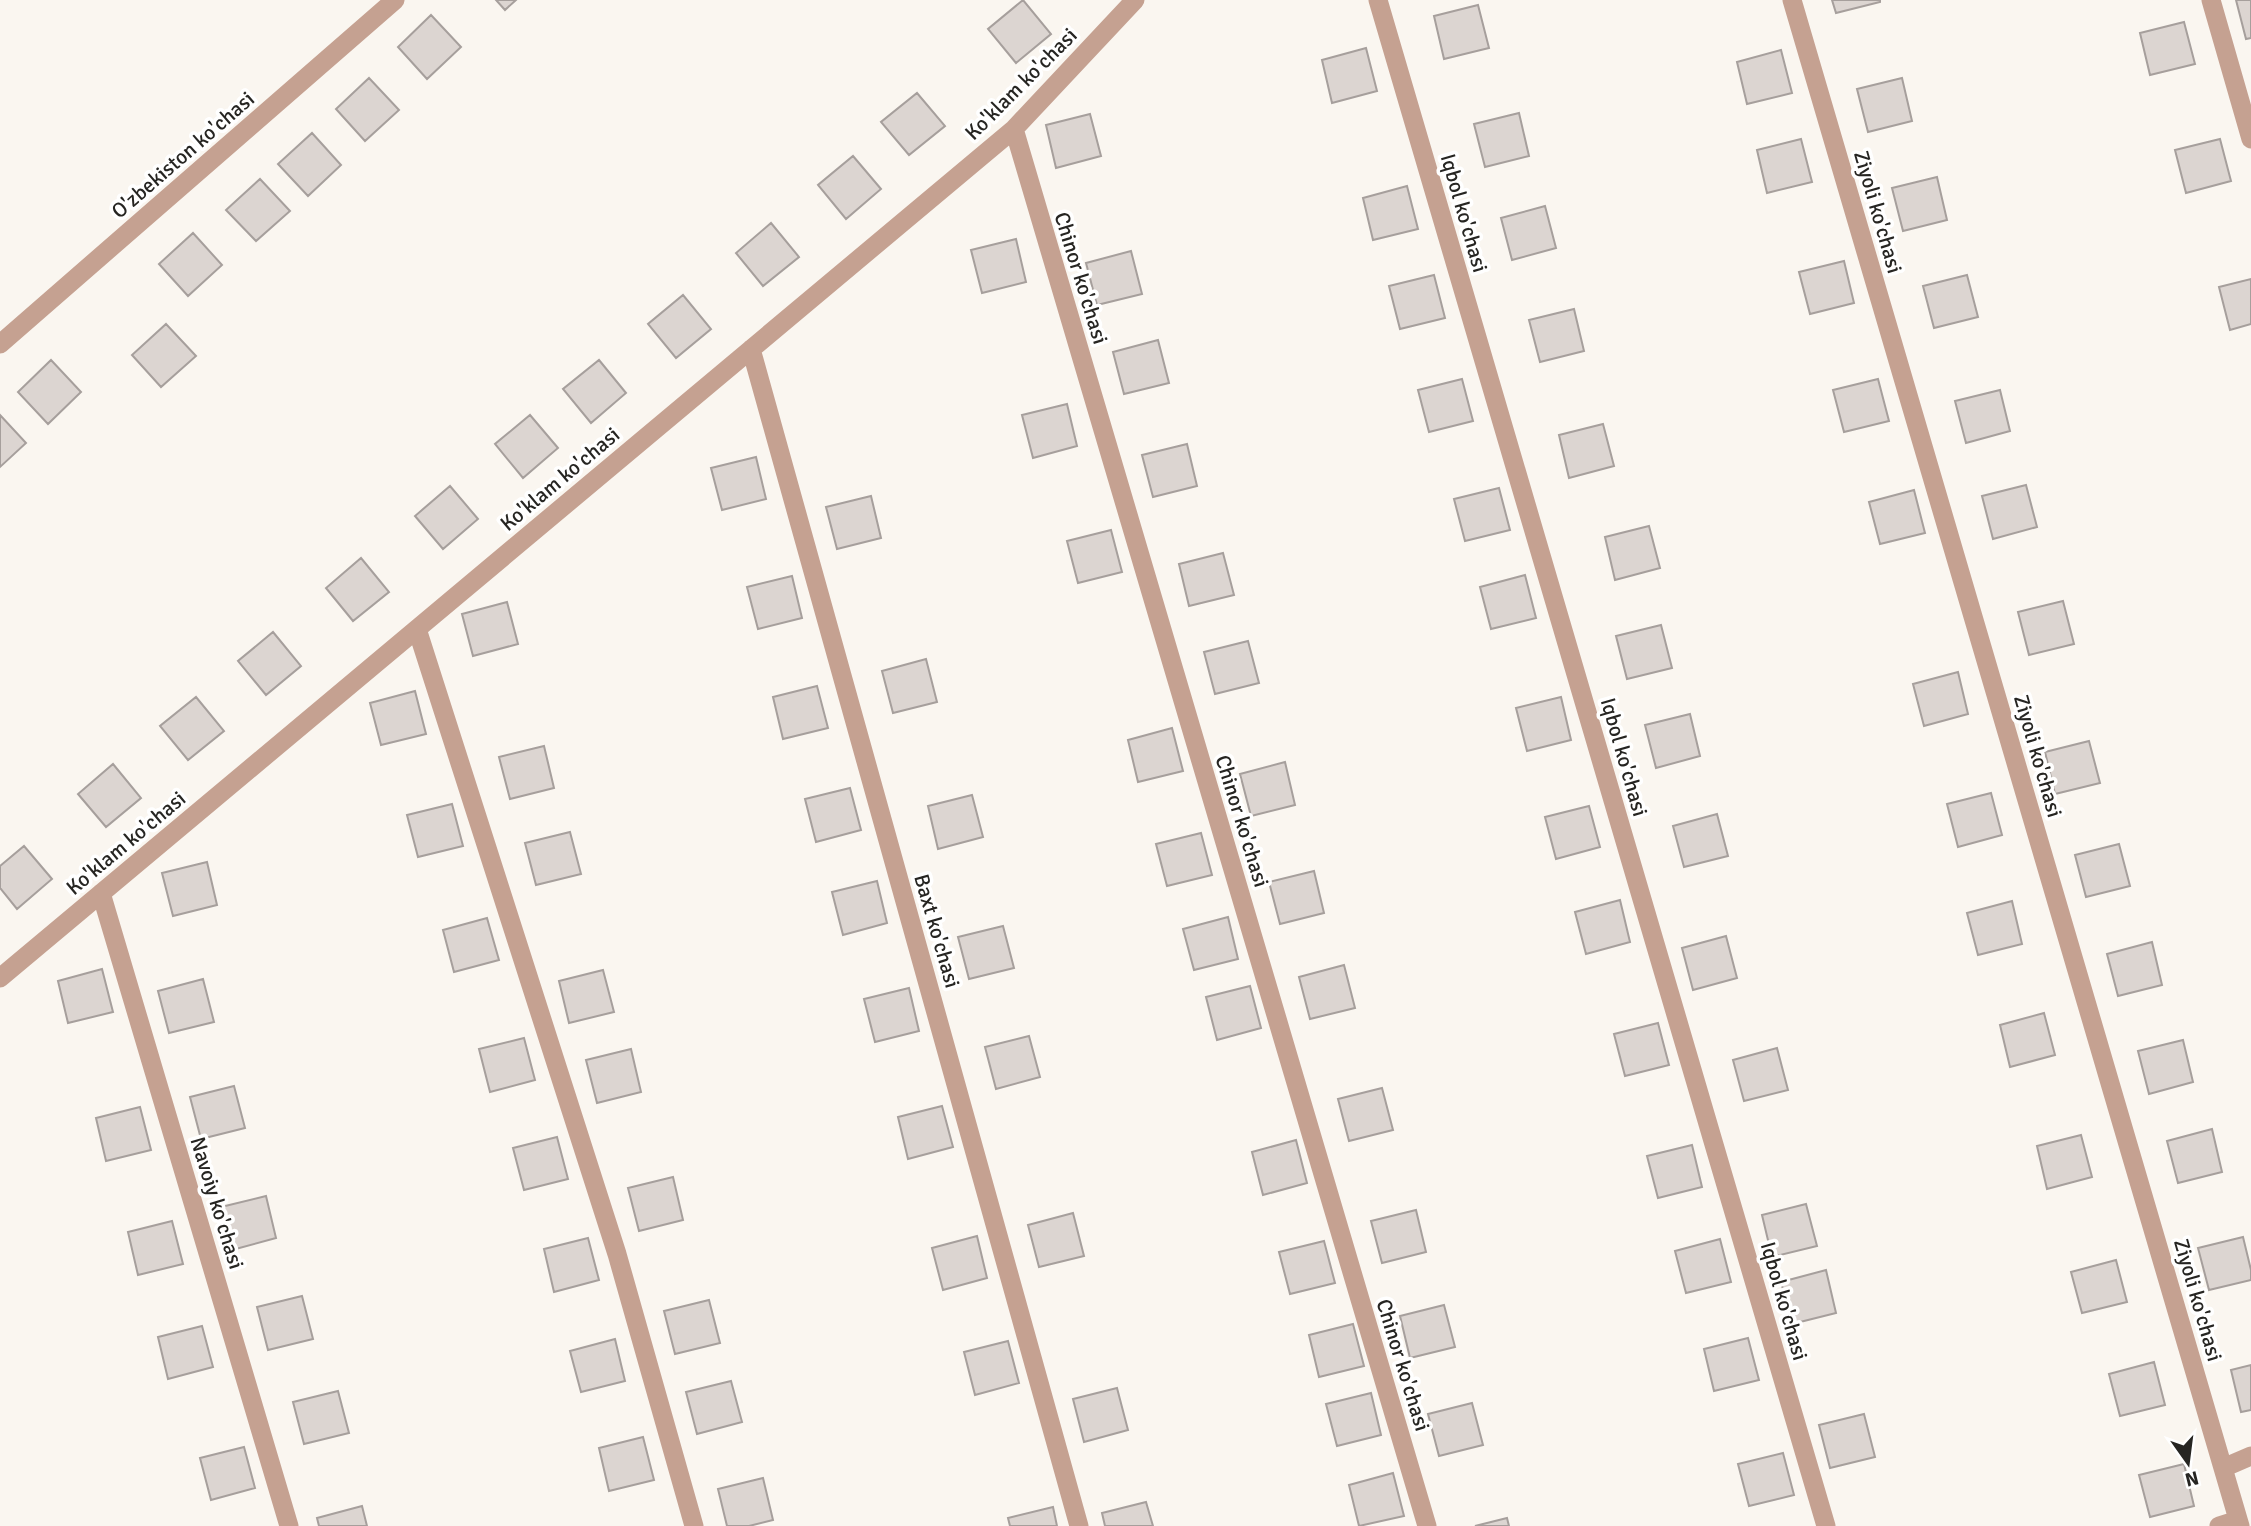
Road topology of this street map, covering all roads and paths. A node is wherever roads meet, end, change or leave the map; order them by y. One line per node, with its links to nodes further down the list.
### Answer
1 (395, 0): 8 (street, O'zbekiston ko'chasi)
2 (1135, 0): 6 (street, Ko'klam ko'chasi)
3 (1378, 0): 20 (street, Iqbol ko'chasi)
4 (1792, 0): 14 (street, Ziyoli ko'chasi)
5 (2211, 0): 7 (street)
6 (1014, 129): 9 (street, Ko'klam ko'chasi); 19 (street, Chinor ko'chasi)
7 (2251, 139)
8 (0, 344)
9 (751, 349): 10 (street, Ko'klam ko'chasi); 18 (street, Baxt ko'chasi)
10 (417, 629): 11 (street, Ko'klam ko'chasi); 17 (street)
11 (101, 894): 12 (street, Ko'klam ko'chasi); 16 (street, Navoiy ko'chasi)
12 (0, 978)
13 (2251, 1456): 14 (street)
14 (2223, 1468): 15 (street, Ziyoli ko'chasi)
15 (2239, 1523): 21 (street)
16 (289, 1526)
17 (694, 1526)
18 (1079, 1526)
19 (1427, 1526)
20 (1826, 1526)
21 (2219, 1526)

